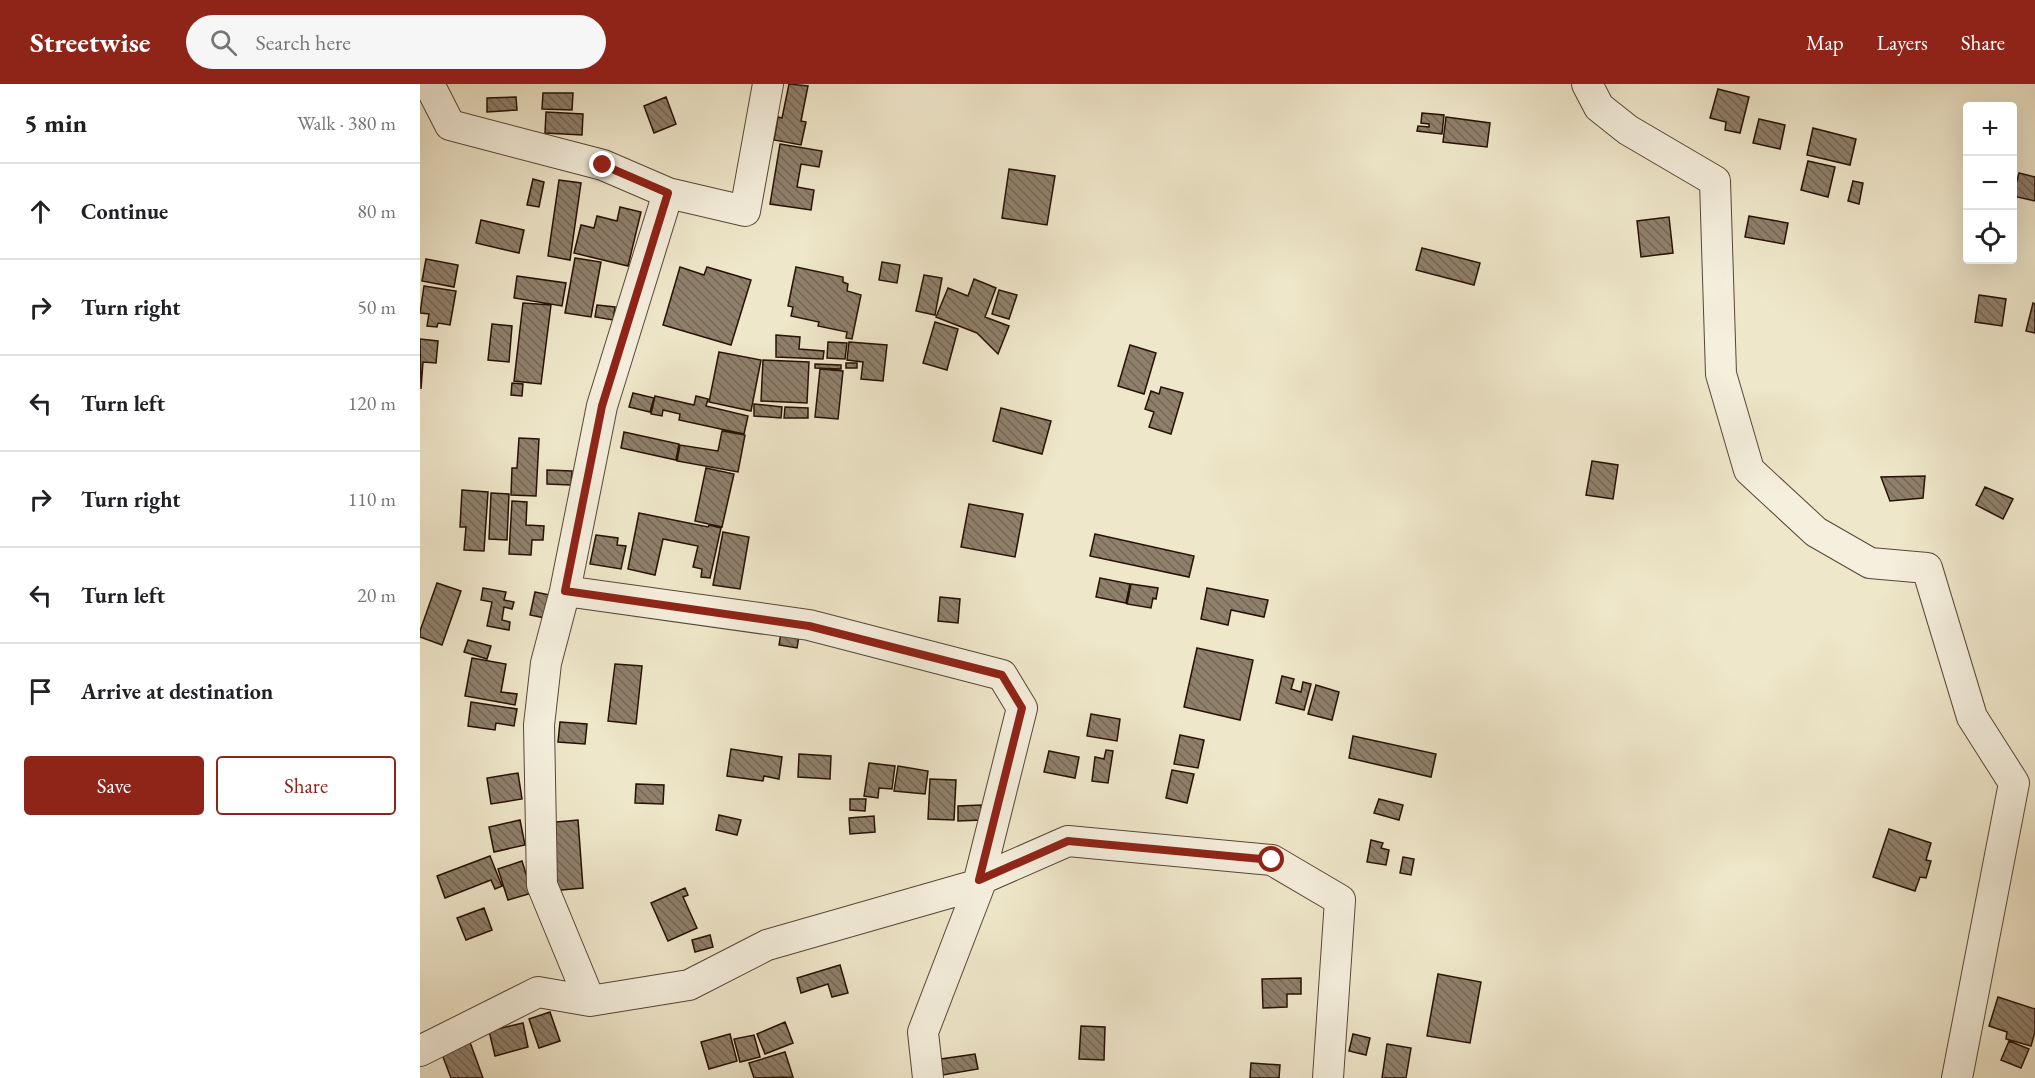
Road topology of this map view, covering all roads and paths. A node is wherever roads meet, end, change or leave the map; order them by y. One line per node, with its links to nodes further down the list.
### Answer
1 (429, 84): 4 (street)
2 (768, 84): 4 (street)
3 (1587, 84): 11 (street)
4 (668, 193): 5 (street)
5 (565, 591): 6 (street); 7 (street)
6 (980, 882): 7 (street); 9 (street); 10 (street)
7 (590, 1001): 8 (street)
8 (420, 1051)
9 (928, 1078)
10 (1328, 1078)
11 (1957, 1078)

